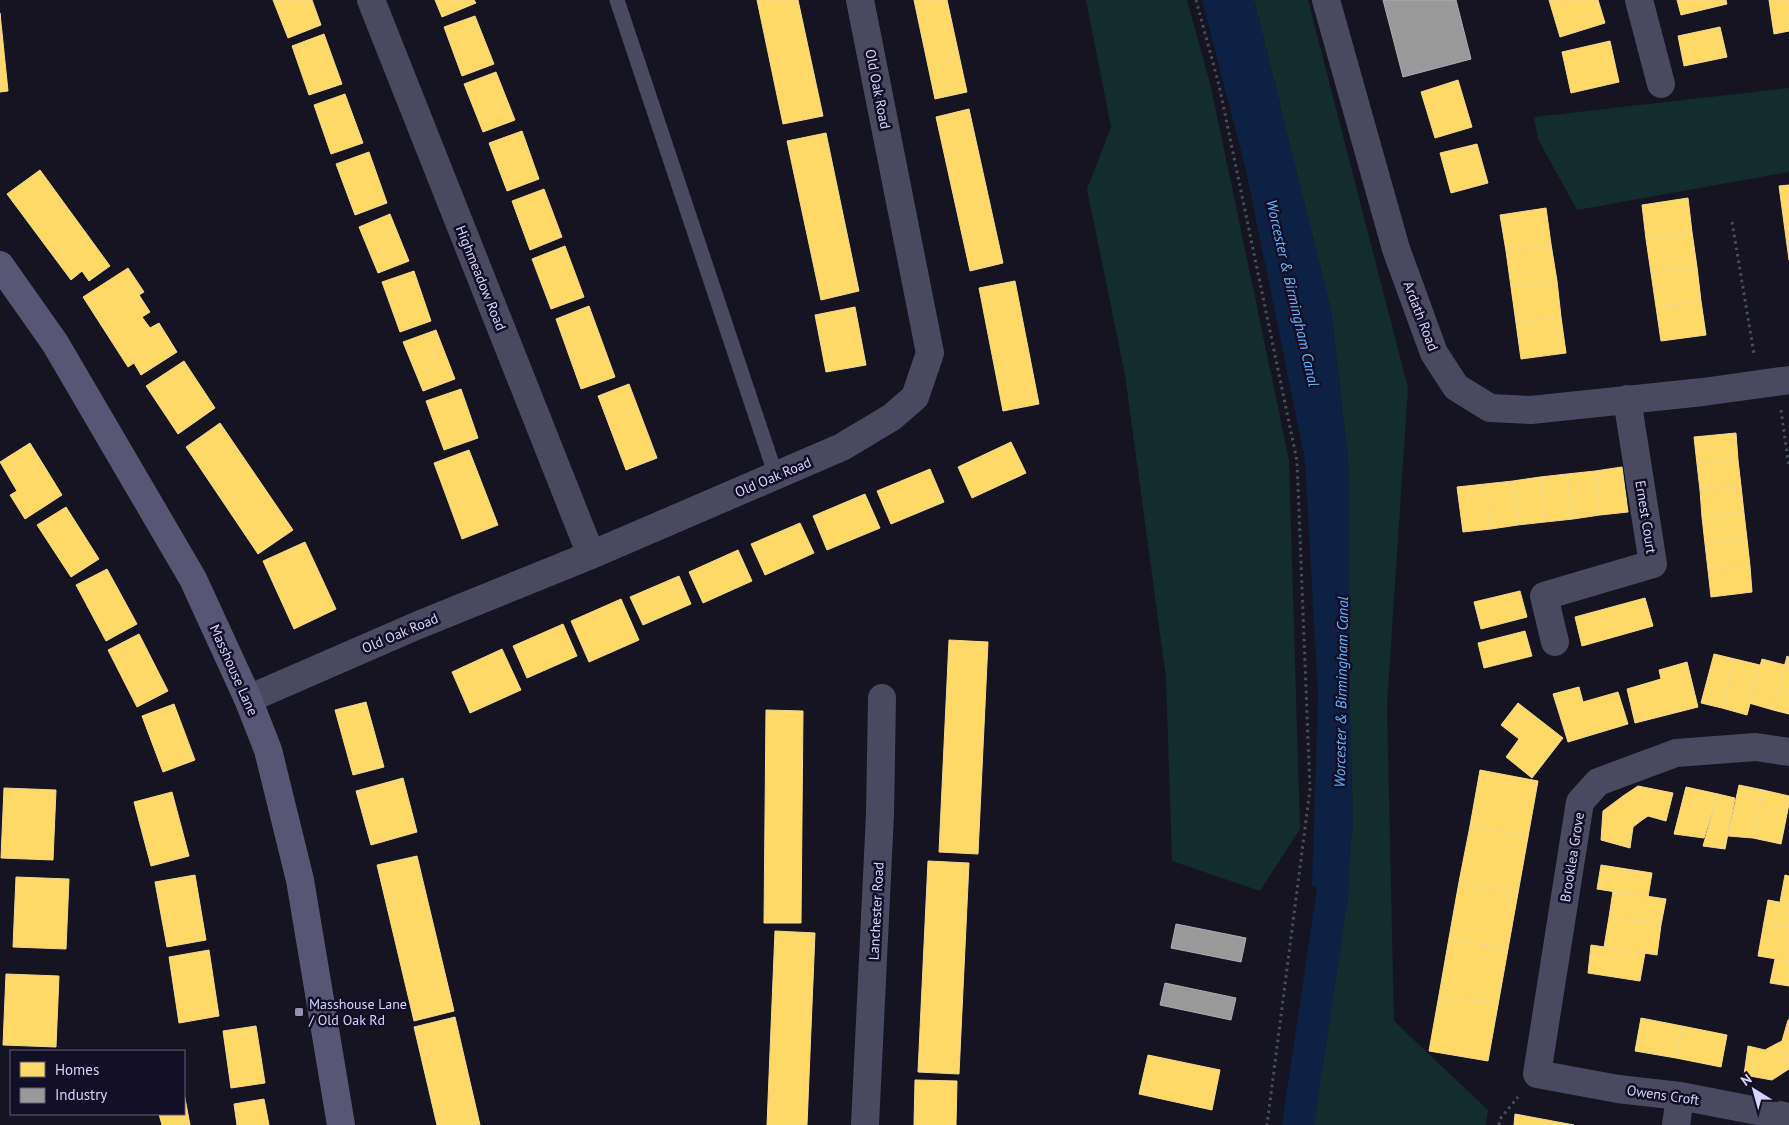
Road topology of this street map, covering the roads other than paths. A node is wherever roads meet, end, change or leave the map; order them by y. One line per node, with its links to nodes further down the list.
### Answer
1 (371, 0): 11 (street, Highmeadow Road)
2 (617, 0): 10 (lane)
3 (860, 0): 10 (street, Old Oak Road)
4 (1326, 0): 9 (street, Ardath Road)
5 (1639, 0): 6 (street)
6 (1661, 84)
7 (0, 265): 14 (street, Masshouse Lane)
8 (1775, 382): 9 (street, Ardath Road)
9 (1627, 399): 12 (street, Ernest Court)
10 (776, 476): 11 (street, Old Oak Road)
11 (591, 555): 14 (street, Old Oak Road)
12 (1555, 642)
13 (882, 698): 20 (street, Lanchester Road)
14 (248, 699): 19 (street, Masshouse Lane)
15 (1789, 752): 16 (street, Brooklea Grove)
16 (1537, 1074): 17 (street, Owens Croft)
17 (1680, 1096): 18 (street, Owens Croft); 21 (street)
18 (1789, 1117)
19 (341, 1125)
20 (865, 1125)
21 (1676, 1125)

